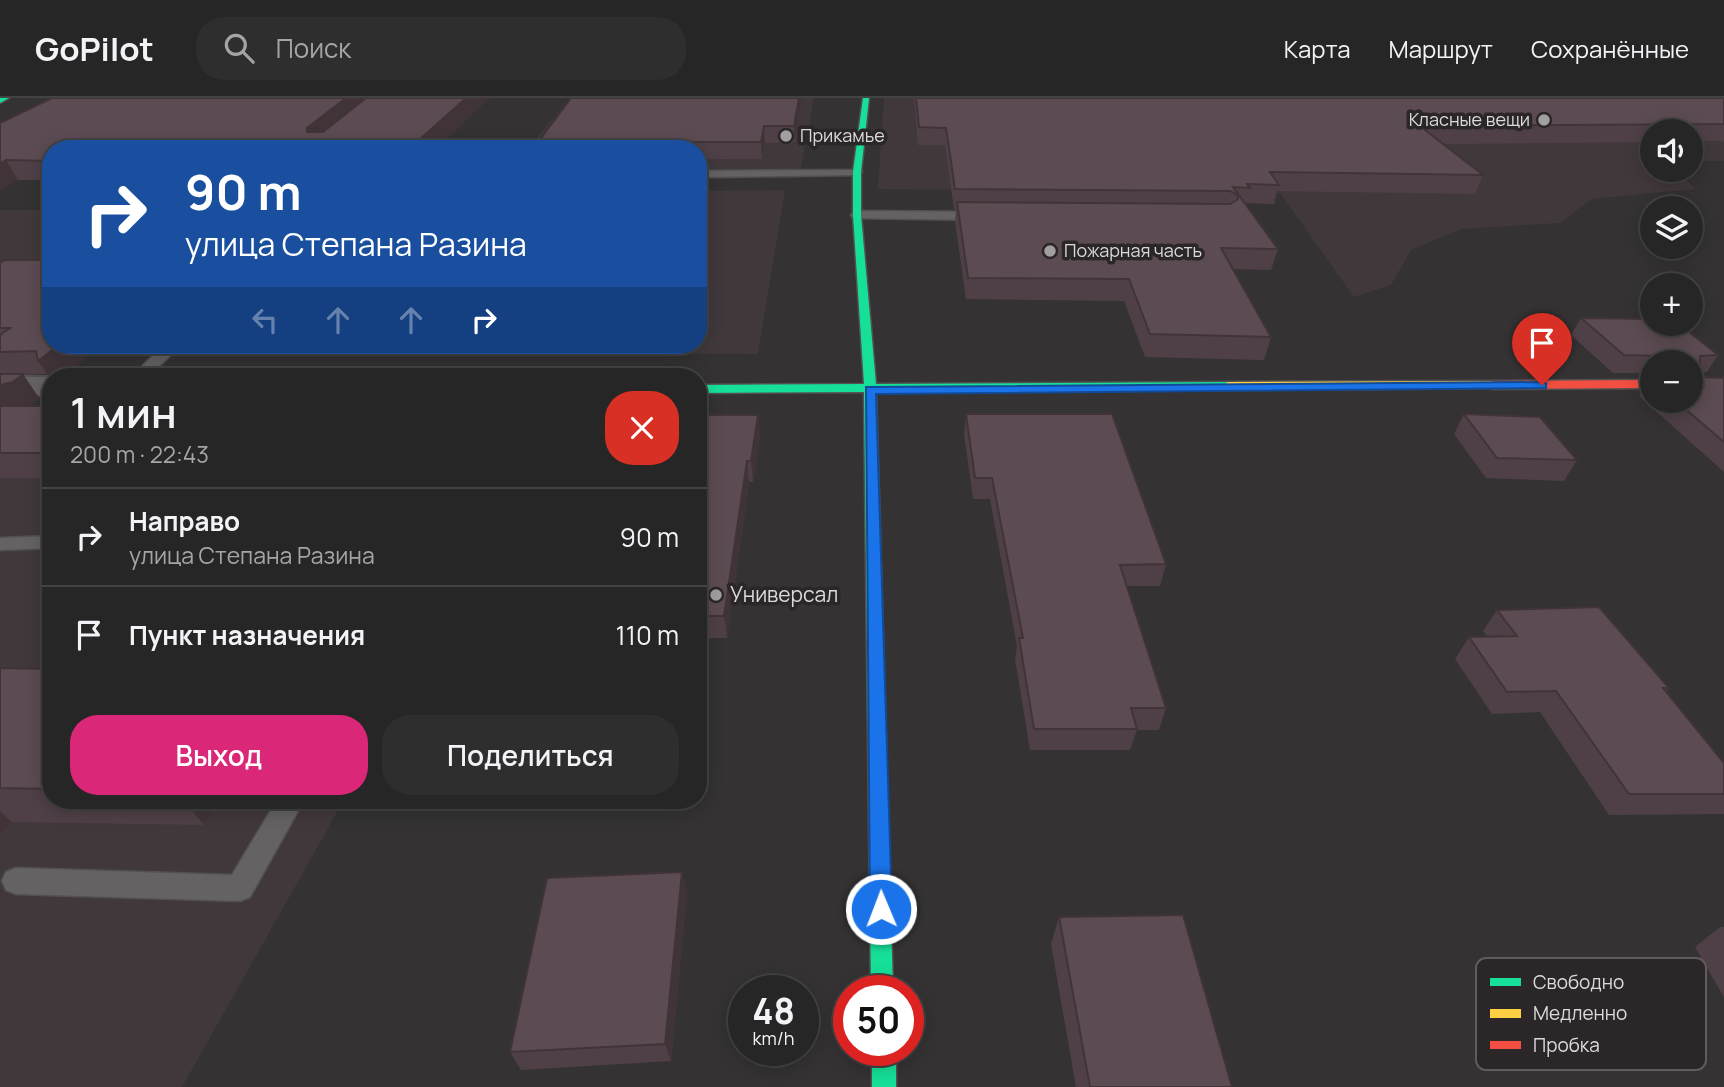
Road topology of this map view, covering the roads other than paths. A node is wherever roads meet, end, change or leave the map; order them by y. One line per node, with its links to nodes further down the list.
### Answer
1 (6, 98): 3 (main road)
2 (866, 98): 4 (main road)
3 (0, 101)
4 (857, 172): 5 (lane); 6 (main road)
5 (707, 174)
6 (857, 215): 7 (lane); 14 (main road)
7 (991, 216)
8 (163, 354): 9 (lane)
9 (149, 368)
10 (1640, 384): 14 (main road)
11 (0, 386): 12 (street)
12 (42, 386)
13 (707, 389): 14 (main road)
14 (870, 390): 19 (main road)
15 (42, 542): 16 (lane)
16 (0, 544)
17 (286, 809): 18 (lane)
18 (16, 881)
19 (883, 975)
20 (884, 1066): 21 (main road)
21 (884, 1087)

